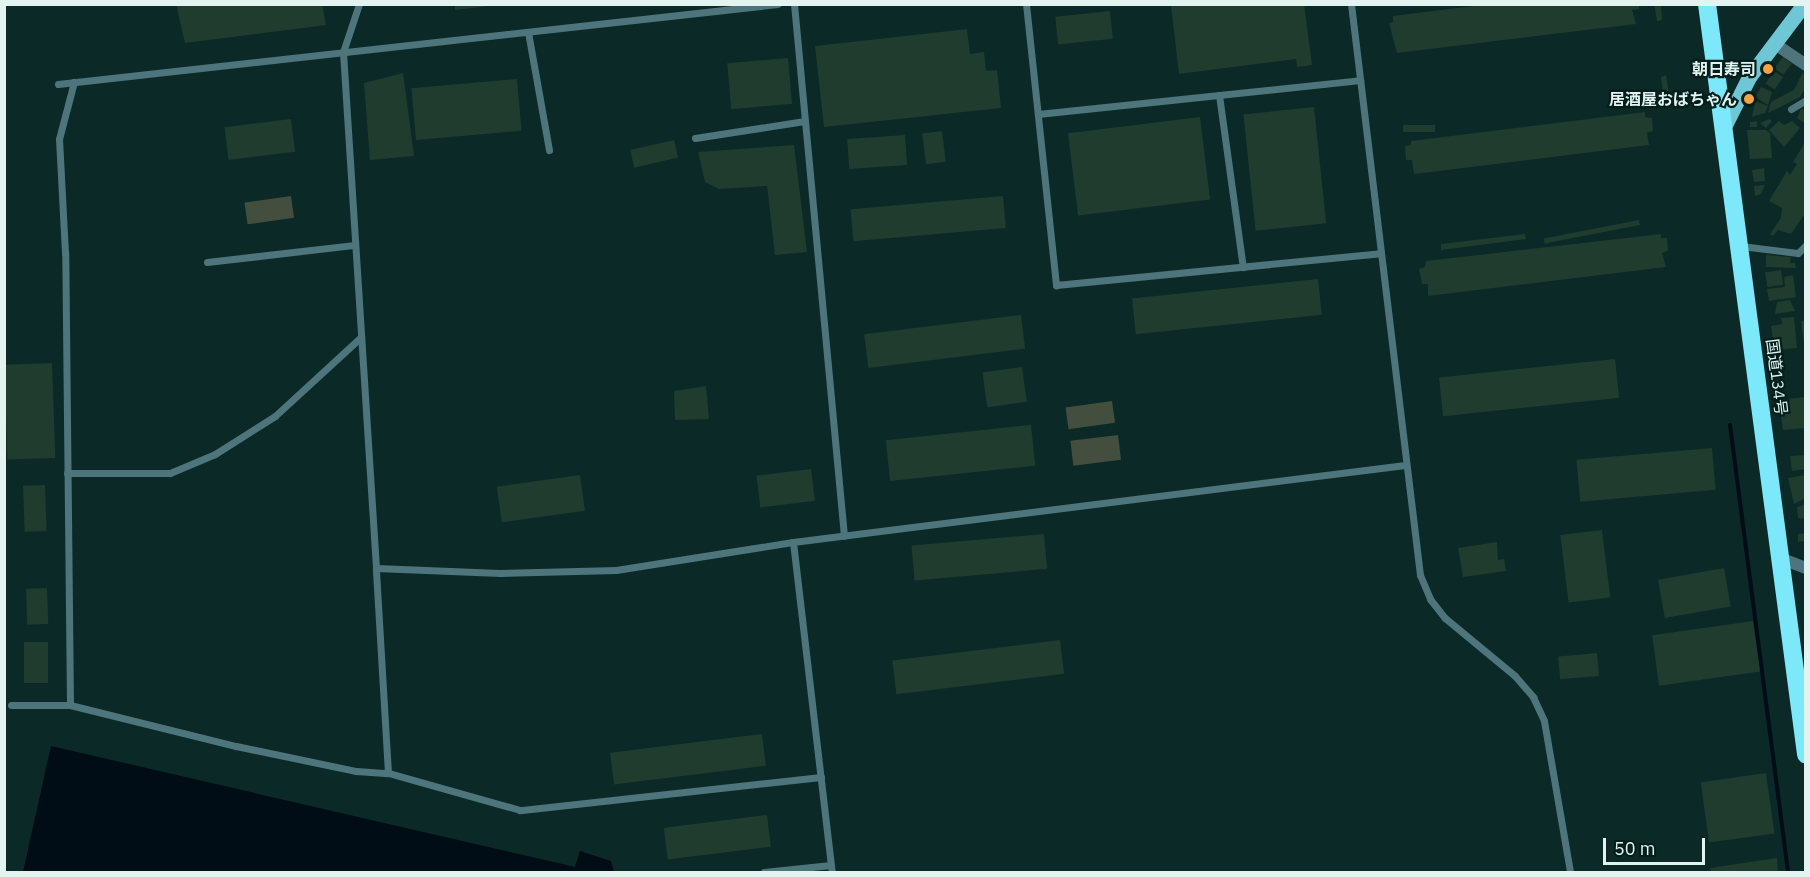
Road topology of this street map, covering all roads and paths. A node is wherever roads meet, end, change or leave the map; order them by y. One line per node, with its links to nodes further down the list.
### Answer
1 (359, 4): 10 (lane)
2 (778, 4): 8 (lane)
3 (794, 4): 19 (lane)
4 (1026, 4): 18 (lane)
5 (1351, 4): 12 (lane)
6 (1707, 4): 20 (highway, 国道134号)
7 (1804, 4): 9 (main road)
8 (528, 32): 10 (lane); 22 (lane)
9 (1775, 44): 11 (street); 20 (main road)
10 (343, 52): 13 (lane); 23 (lane)
11 (1806, 65)
12 (1360, 80): 15 (lane); 26 (lane)
13 (74, 82): 14 (lane); 31 (lane)
14 (58, 84)
15 (1220, 94): 18 (lane); 28 (lane)
16 (1806, 100): 17 (lane)
17 (1791, 110)
18 (1038, 114): 28 (lane)
19 (805, 121): 21 (lane); 32 (lane)
20 (1725, 125): 25 (highway, 国道134号)
21 (695, 138)
22 (549, 150)
23 (355, 244): 27 (lane); 29 (lane)
24 (1806, 245): 25 (lane)
25 (1741, 246): 34 (highway, 国道134号)
26 (1380, 253): 28 (lane); 30 (lane)
27 (207, 262)
28 (1243, 267)
29 (361, 337): 31 (lane); 35 (lane)
30 (1405, 465): 32 (lane); 45 (lane)
31 (67, 473): 39 (lane)
32 (844, 536): 33 (lane)
33 (793, 542): 35 (lane); 42 (lane)
34 (1780, 558): 36 (street); 37 (highway, 国道134号)
35 (376, 568): 41 (lane)
36 (1806, 568)
37 (1801, 687): 40 (highway, 国道134号)
38 (11, 705): 39 (lane)
39 (70, 705): 41 (lane)
40 (1806, 754)
41 (388, 773): 42 (lane)
42 (821, 777): 43 (lane)
43 (832, 869): 44 (lane)
44 (764, 873)
45 (1570, 873)

